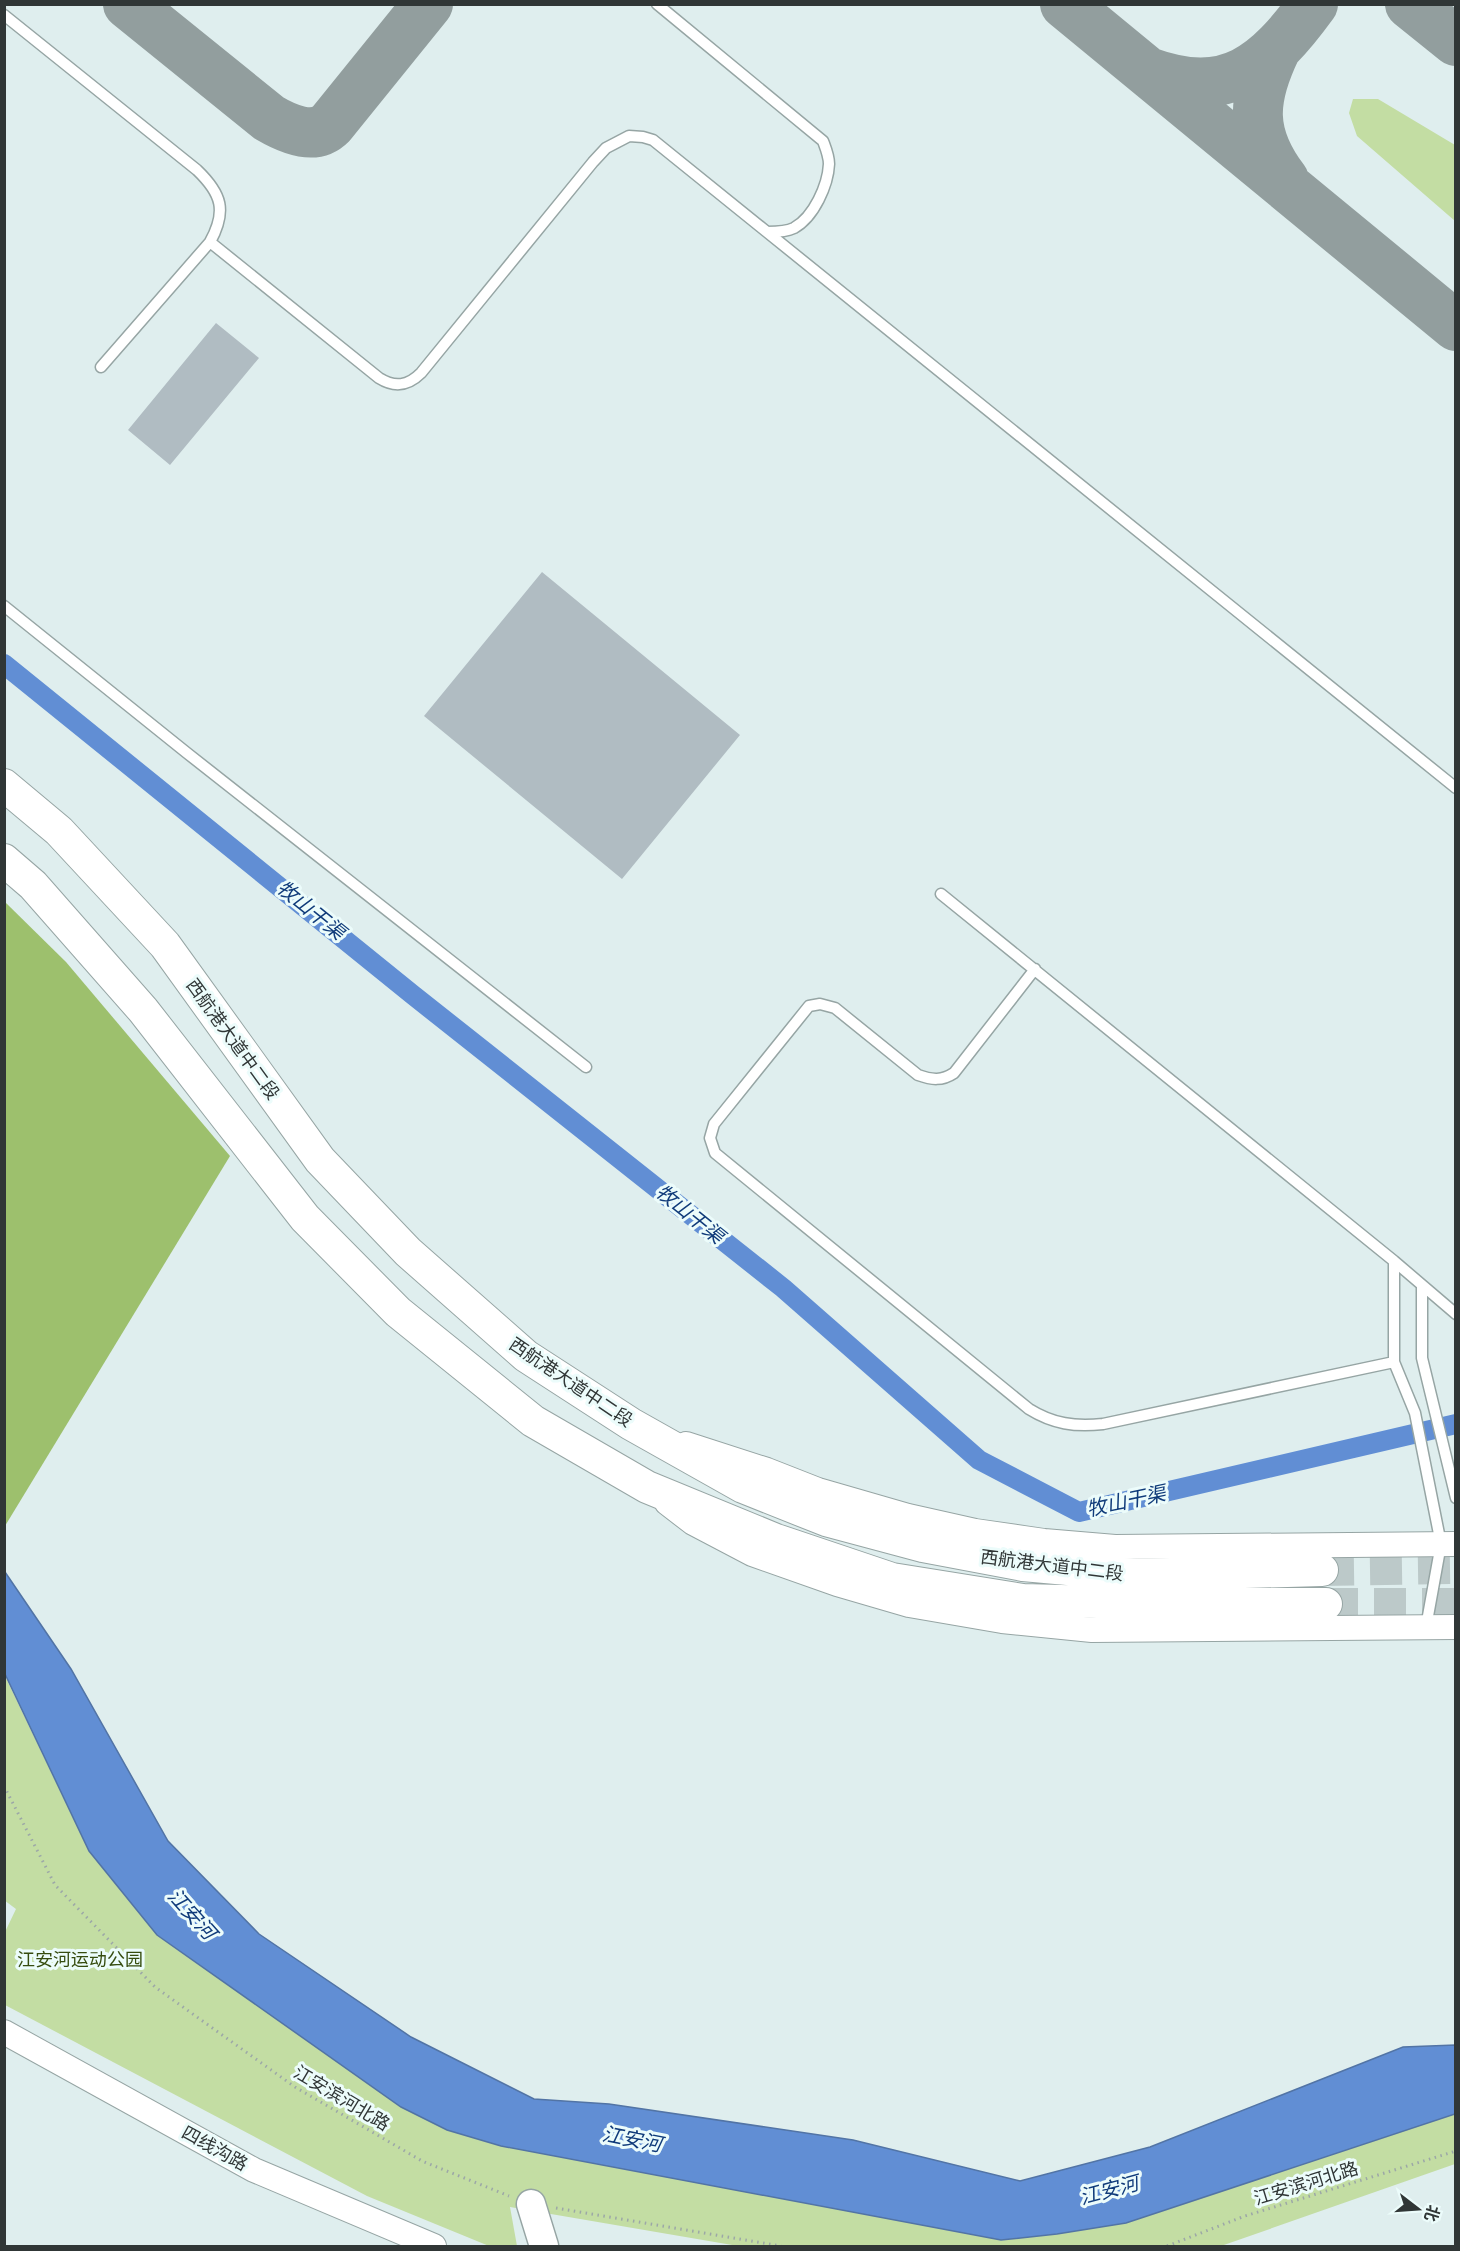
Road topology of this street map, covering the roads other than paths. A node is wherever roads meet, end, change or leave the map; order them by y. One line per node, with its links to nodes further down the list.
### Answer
1 (657, 4): 3 (lane)
2 (4, 15): 4 (lane)
3 (767, 232): 4 (lane); 8 (lane)
4 (210, 242): 5 (lane)
5 (101, 367)
6 (4, 606): 12 (lane)
7 (4, 785): 17 (main road, 西航港大道中二段)
8 (1455, 788)
9 (4, 860): 18 (main road, 西航港大道中二段)
10 (941, 894): 11 (lane)
11 (1035, 969): 13 (lane); 16 (lane)
12 (586, 1066)
13 (1394, 1261): 14 (lane); 16 (lane)
14 (1422, 1286): 15 (lane); 19 (lane)
15 (1455, 1314)
16 (1394, 1362): 20 (lane)
17 (645, 1431): 20 (street); 21 (main road, 西航港大道中二段)
18 (646, 1487): 22 (main road, 西航港大道中二段); 24 (street)
19 (1455, 1498)
20 (1448, 1544): 24 (lane)
21 (1322, 1570)
22 (1326, 1604)
23 (1455, 1627): 24 (street)
24 (1426, 1628)
25 (4, 2032): 27 (street, 四线沟路)
26 (531, 2204): 28 (main road)
27 (434, 2247)
28 (544, 2247)

